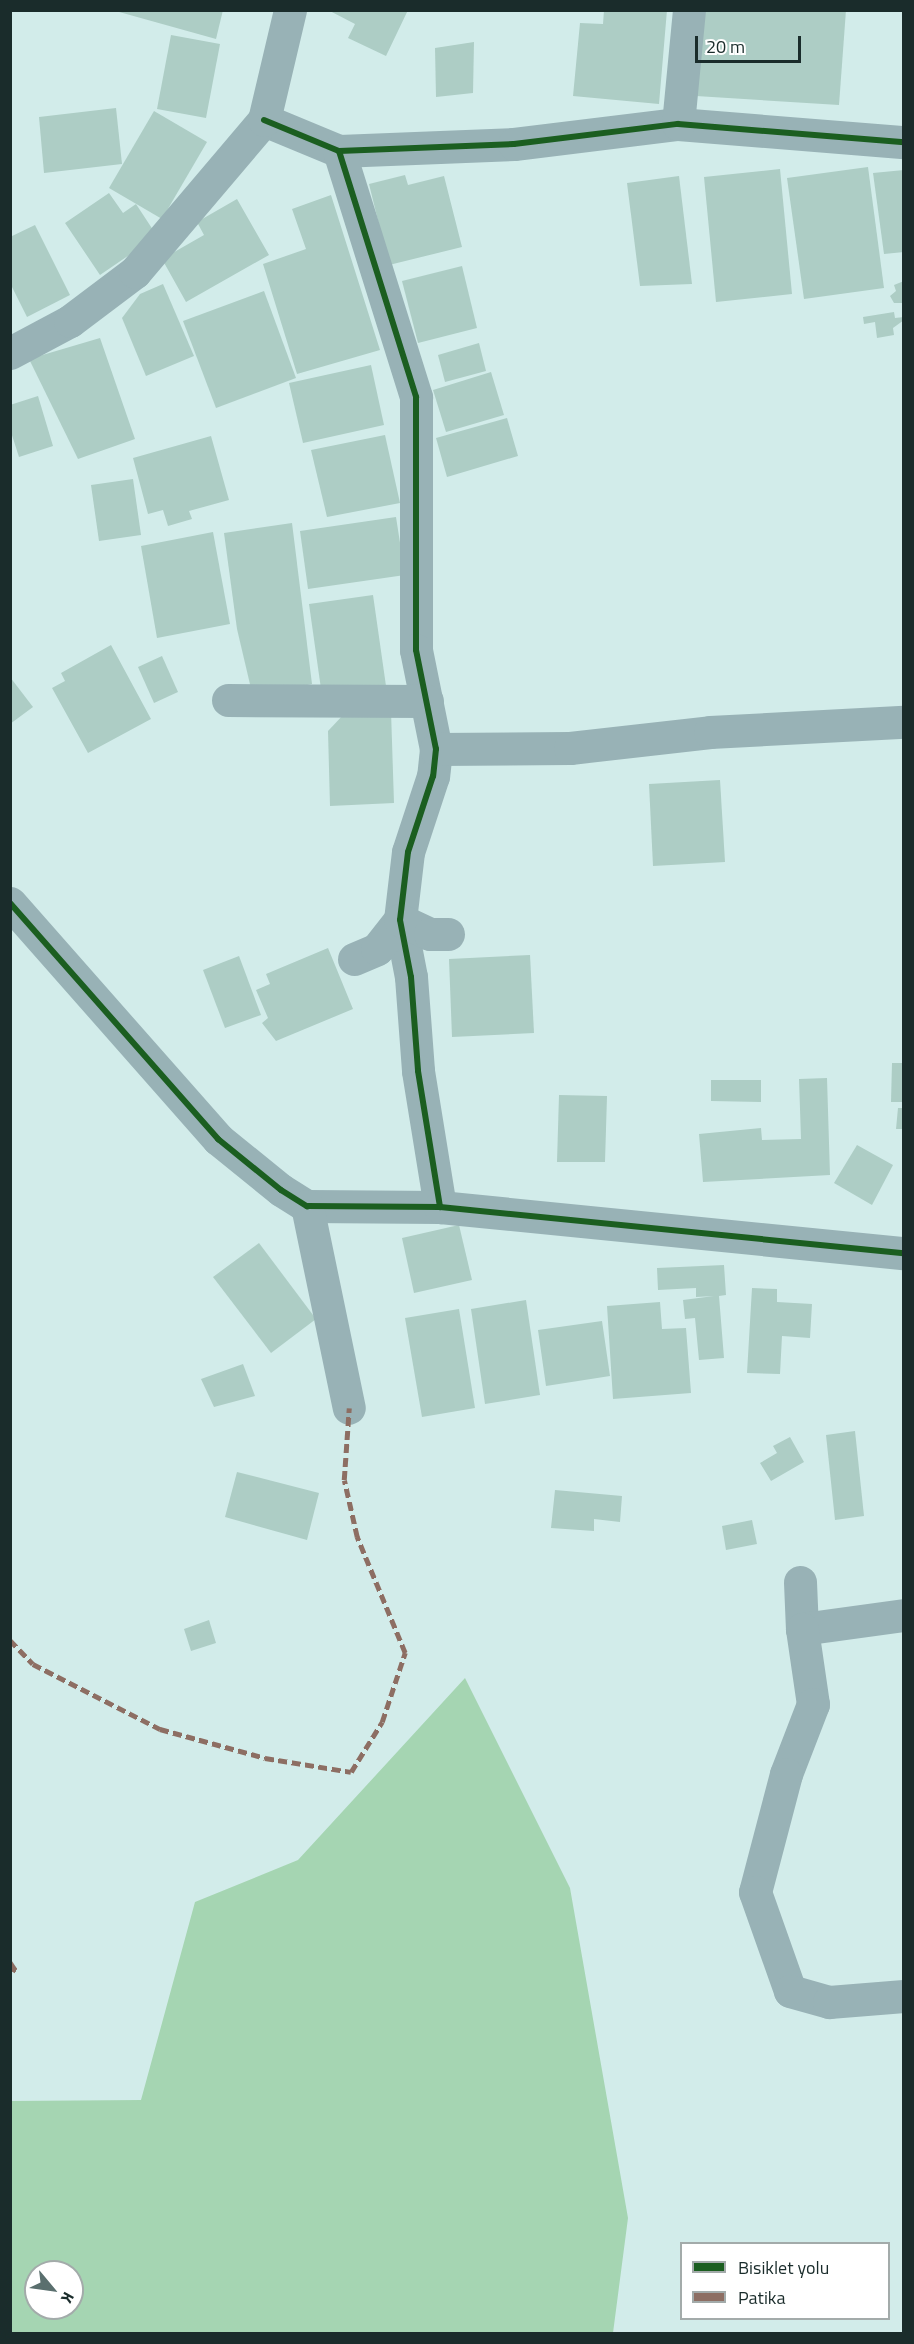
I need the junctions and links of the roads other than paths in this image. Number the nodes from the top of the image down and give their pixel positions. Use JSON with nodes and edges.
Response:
{"nodes":[{"id":1,"x":290,"y":10,"type":"edge"},
{"id":2,"x":688,"y":10,"type":"edge"},
{"id":3,"x":264,"y":120,"type":"junction"},
{"id":4,"x":678,"y":124,"type":"junction"},
{"id":5,"x":903,"y":142,"type":"edge"},
{"id":6,"x":339,"y":151,"type":"junction"},
{"id":7,"x":10,"y":353,"type":"edge"},
{"id":8,"x":228,"y":700,"type":"dead end"},
{"id":9,"x":427,"y":701,"type":"junction"},
{"id":10,"x":903,"y":722,"type":"edge"},
{"id":11,"x":436,"y":749,"type":"junction"},
{"id":12,"x":10,"y":903,"type":"edge"},
{"id":13,"x":400,"y":920,"type":"junction"},
{"id":14,"x":448,"y":934,"type":"dead end"},
{"id":15,"x":354,"y":959,"type":"dead end"},
{"id":16,"x":307,"y":1206,"type":"junction"},
{"id":17,"x":440,"y":1207,"type":"junction"},
{"id":18,"x":903,"y":1253,"type":"edge"},
{"id":19,"x":349,"y":1408,"type":"dead end"},
{"id":20,"x":800,"y":1582,"type":"dead end"},
{"id":21,"x":903,"y":1615,"type":"edge"},
{"id":22,"x":802,"y":1629,"type":"junction"},
{"id":23,"x":903,"y":1996,"type":"edge"}],
"edges":[{"from":1,"to":3,"type":"street"},
{"from":2,"to":4,"type":"street"},
{"from":3,"to":6,"type":"street"},
{"from":3,"to":7,"type":"street"},
{"from":4,"to":5,"type":"street"},
{"from":4,"to":6,"type":"street"},
{"from":6,"to":9,"type":"street"},
{"from":8,"to":9,"type":"street"},
{"from":9,"to":11,"type":"street"},
{"from":10,"to":11,"type":"street"},
{"from":11,"to":13,"type":"street"},
{"from":12,"to":16,"type":"street"},
{"from":13,"to":14,"type":"street"},
{"from":13,"to":15,"type":"street"},
{"from":13,"to":17,"type":"street"},
{"from":16,"to":17,"type":"street"},
{"from":16,"to":19,"type":"street"},
{"from":17,"to":18,"type":"street"},
{"from":20,"to":22,"type":"street"},
{"from":21,"to":22,"type":"street"},
{"from":22,"to":23,"type":"street"}]}
